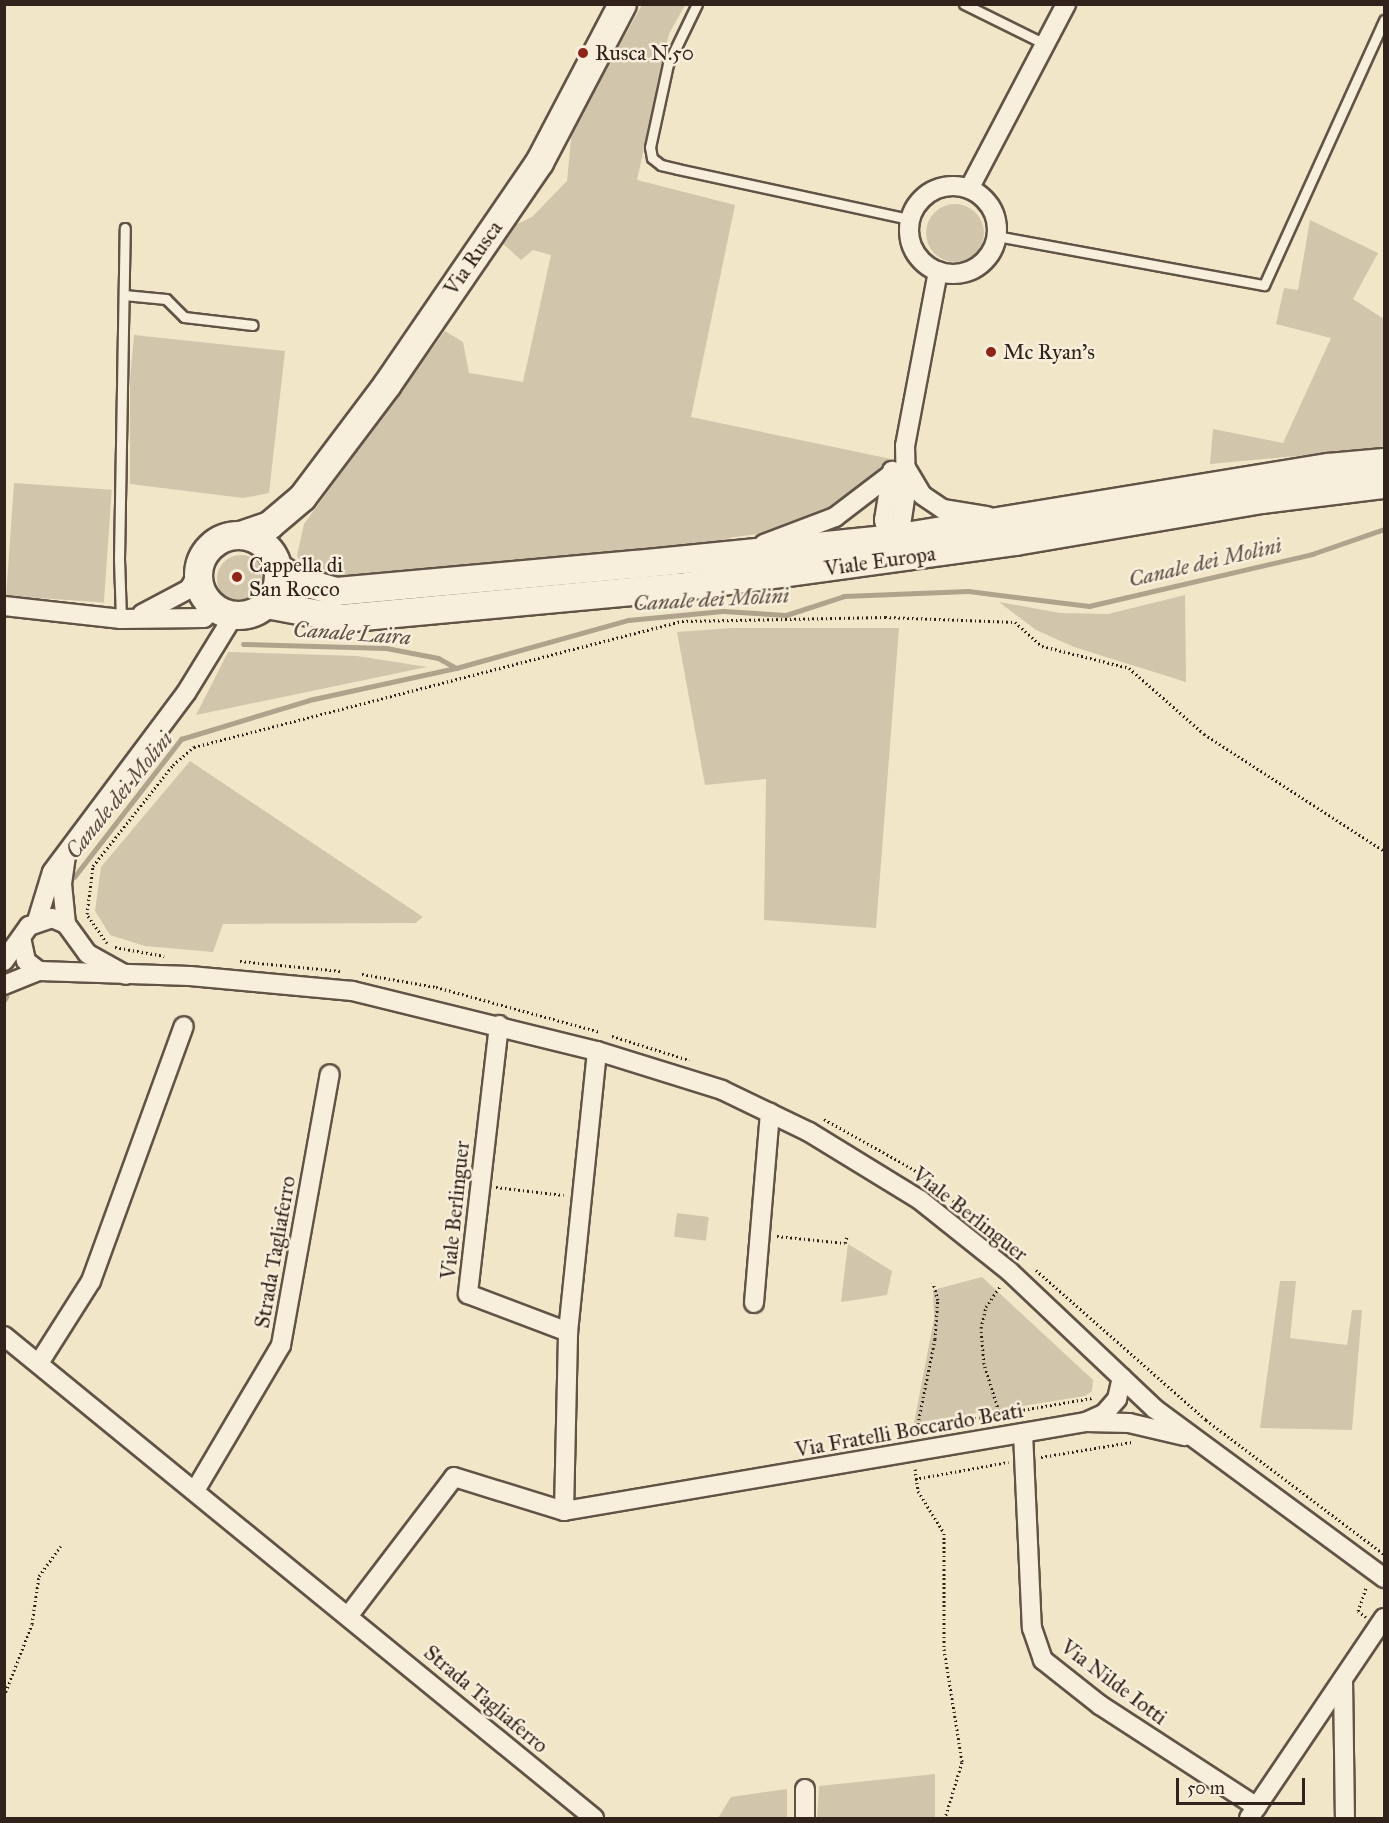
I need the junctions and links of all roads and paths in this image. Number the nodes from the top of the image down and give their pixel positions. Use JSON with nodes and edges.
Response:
{"nodes":[{"id":1,"x":622,"y":4,"type":"edge"},
{"id":2,"x":697,"y":4,"type":"edge"},
{"id":3,"x":964,"y":4,"type":"edge"},
{"id":4,"x":1066,"y":4,"type":"edge"},
{"id":5,"x":1384,"y":20,"type":"edge"},
{"id":6,"x":1047,"y":45,"type":"junction"},
{"id":7,"x":969,"y":189,"type":"junction"},
{"id":8,"x":910,"y":219,"type":"junction"},
{"id":9,"x":126,"y":228,"type":"dead end"},
{"id":10,"x":996,"y":236,"type":"junction"},
{"id":11,"x":938,"y":272,"type":"junction"},
{"id":12,"x":124,"y":295,"type":"junction"},
{"id":13,"x":253,"y":325,"type":"dead end"},
{"id":14,"x":1384,"y":462,"type":"edge"},
{"id":15,"x":898,"y":471,"type":"junction"},
{"id":16,"x":1384,"y":484,"type":"edge"},
{"id":17,"x":302,"y":497,"type":"junction"},
{"id":18,"x":1006,"y":519,"type":"junction"},
{"id":19,"x":240,"y":535,"type":"junction"},
{"id":20,"x":894,"y":545,"type":"junction"},
{"id":21,"x":747,"y":550,"type":"junction"},
{"id":22,"x":276,"y":563,"type":"junction"},
{"id":23,"x":197,"y":574,"type":"junction"},
{"id":24,"x":266,"y":604,"type":"junction"},
{"id":25,"x":4,"y":606,"type":"edge"},
{"id":26,"x":224,"y":612,"type":"junction"},
{"id":27,"x":127,"y":619,"type":"junction"},
{"id":28,"x":1384,"y":852,"type":"edge"},
{"id":29,"x":67,"y":856,"type":"junction"},
{"id":30,"x":37,"y":921,"type":"junction"},
{"id":31,"x":71,"y":931,"type":"junction"},
{"id":32,"x":22,"y":942,"type":"junction"},
{"id":33,"x":171,"y":957,"type":"dead end"},
{"id":34,"x":4,"y":961,"type":"edge"},
{"id":35,"x":44,"y":972,"type":"junction"},
{"id":36,"x":347,"y":972,"type":"dead end"},
{"id":37,"x":357,"y":973,"type":"dead end"},
{"id":38,"x":130,"y":977,"type":"junction"},
{"id":39,"x":219,"y":978,"type":"junction"},
{"id":40,"x":4,"y":985,"type":"edge"},
{"id":41,"x":499,"y":1025,"type":"junction"},
{"id":42,"x":184,"y":1026,"type":"dead end"},
{"id":43,"x":597,"y":1051,"type":"junction"},
{"id":44,"x":700,"y":1064,"type":"dead end"},
{"id":45,"x":330,"y":1074,"type":"dead end"},
{"id":46,"x":770,"y":1113,"type":"junction"},
{"id":47,"x":813,"y":1114,"type":"dead end"},
{"id":48,"x":480,"y":1185,"type":"junction"},
{"id":49,"x":582,"y":1197,"type":"junction"},
{"id":50,"x":760,"y":1234,"type":"junction"},
{"id":51,"x":847,"y":1237,"type":"dead end"},
{"id":52,"x":993,"y":1281,"type":"dead end"},
{"id":53,"x":933,"y":1283,"type":"dead end"},
{"id":54,"x":1000,"y":1286,"type":"junction"},
{"id":55,"x":1009,"y":1294,"type":"dead end"},
{"id":56,"x":754,"y":1303,"type":"dead end"},
{"id":57,"x":568,"y":1332,"type":"junction"},
{"id":58,"x":4,"y":1336,"type":"edge"},
{"id":59,"x":39,"y":1363,"type":"junction"},
{"id":60,"x":1122,"y":1378,"type":"junction"},
{"id":61,"x":1104,"y":1401,"type":"junction"},
{"id":62,"x":1147,"y":1402,"type":"junction"},
{"id":63,"x":999,"y":1414,"type":"junction"},
{"id":64,"x":1086,"y":1422,"type":"junction"},
{"id":65,"x":1130,"y":1423,"type":"junction"},
{"id":66,"x":917,"y":1428,"type":"junction"},
{"id":67,"x":1023,"y":1433,"type":"junction"},
{"id":68,"x":1002,"y":1436,"type":"junction"},
{"id":69,"x":1138,"y":1441,"type":"dead end"},
{"id":70,"x":1197,"y":1441,"type":"junction"},
{"id":71,"x":916,"y":1452,"type":"junction"},
{"id":72,"x":1024,"y":1459,"type":"junction"},
{"id":73,"x":1006,"y":1462,"type":"junction"},
{"id":74,"x":915,"y":1479,"type":"junction"},
{"id":75,"x":196,"y":1489,"type":"junction"},
{"id":76,"x":564,"y":1510,"type":"junction"},
{"id":77,"x":61,"y":1546,"type":"dead end"},
{"id":78,"x":1384,"y":1554,"type":"edge"},
{"id":79,"x":1384,"y":1578,"type":"edge"},
{"id":80,"x":1364,"y":1584,"type":"dead end"},
{"id":81,"x":349,"y":1615,"type":"junction"},
{"id":82,"x":1382,"y":1622,"type":"edge"},
{"id":83,"x":1343,"y":1679,"type":"junction"},
{"id":84,"x":4,"y":1696,"type":"edge"},
{"id":85,"x":805,"y":1789,"type":"dead end"},
{"id":86,"x":1253,"y":1813,"type":"edge"},
{"id":87,"x":594,"y":1818,"type":"edge"},
{"id":88,"x":805,"y":1818,"type":"edge"},
{"id":89,"x":945,"y":1818,"type":"edge"},
{"id":90,"x":1345,"y":1818,"type":"edge"}],
"edges":[{"from":1,"to":17,"type":"street","name":"Via Rusca"},
{"from":2,"to":8,"type":"lane"},
{"from":3,"to":6,"type":"lane"},
{"from":4,"to":6,"type":"street"},
{"from":5,"to":10,"type":"lane"},
{"from":6,"to":7,"type":"street"},
{"from":7,"to":8,"type":"street"},
{"from":7,"to":10,"type":"street"},
{"from":8,"to":11,"type":"street"},
{"from":9,"to":12,"type":"lane"},
{"from":10,"to":11,"type":"street"},
{"from":11,"to":15,"type":"street"},
{"from":12,"to":13,"type":"lane"},
{"from":12,"to":27,"type":"lane"},
{"from":14,"to":18,"type":"street","name":"Viale Europa"},
{"from":15,"to":18,"type":"street"},
{"from":15,"to":20,"type":"street"},
{"from":15,"to":21,"type":"street"},
{"from":16,"to":20,"type":"street","name":"Viale Europa"},
{"from":17,"to":19,"type":"street","name":"Via Rusca"},
{"from":17,"to":22,"type":"street","name":"Via Rusca"},
{"from":18,"to":20,"type":"street","name":"Viale Europa"},
{"from":19,"to":22,"type":"street"},
{"from":19,"to":23,"type":"street"},
{"from":20,"to":21,"type":"street","name":"Viale Europa"},
{"from":20,"to":24,"type":"street","name":"Viale Europa"},
{"from":21,"to":22,"type":"street","name":"Viale Europa"},
{"from":22,"to":24,"type":"street"},
{"from":23,"to":26,"type":"street"},
{"from":23,"to":27,"type":"street"},
{"from":24,"to":26,"type":"street"},
{"from":25,"to":27,"type":"street"},
{"from":26,"to":27,"type":"street"},
{"from":26,"to":29,"type":"street"},
{"from":28,"to":33,"type":"path"},
{"from":29,"to":30,"type":"street"},
{"from":29,"to":31,"type":"street"},
{"from":30,"to":31,"type":"street"},
{"from":30,"to":32,"type":"street"},
{"from":31,"to":35,"type":"street"},
{"from":31,"to":38,"type":"street"},
{"from":32,"to":34,"type":"street"},
{"from":32,"to":35,"type":"street"},
{"from":35,"to":38,"type":"street","name":"Viale Berlinguer"},
{"from":35,"to":40,"type":"street"},
{"from":36,"to":39,"type":"path"},
{"from":37,"to":44,"type":"path"},
{"from":38,"to":39,"type":"street","name":"Viale Berlinguer"},
{"from":39,"to":41,"type":"street","name":"Viale Berlinguer"},
{"from":41,"to":43,"type":"street","name":"Viale Berlinguer"},
{"from":41,"to":48,"type":"street","name":"Viale Berlinguer"},
{"from":42,"to":59,"type":"street"},
{"from":43,"to":46,"type":"street","name":"Viale Berlinguer"},
{"from":43,"to":49,"type":"street"},
{"from":45,"to":75,"type":"street","name":"Strada Tagliaferro"},
{"from":46,"to":50,"type":"street"},
{"from":46,"to":60,"type":"street","name":"Viale Berlinguer"},
{"from":47,"to":78,"type":"path"},
{"from":48,"to":49,"type":"path"},
{"from":48,"to":57,"type":"street","name":"Viale Berlinguer"},
{"from":49,"to":57,"type":"street"},
{"from":50,"to":51,"type":"path"},
{"from":50,"to":56,"type":"street"},
{"from":52,"to":54,"type":"path"},
{"from":53,"to":66,"type":"path"},
{"from":54,"to":55,"type":"path"},
{"from":54,"to":63,"type":"path"},
{"from":57,"to":76,"type":"street"},
{"from":58,"to":59,"type":"street","name":"Strada Tagliaferro"},
{"from":59,"to":75,"type":"street","name":"Strada Tagliaferro"},
{"from":60,"to":61,"type":"street"},
{"from":60,"to":62,"type":"street","name":"Viale Berlinguer"},
{"from":61,"to":62,"type":"street","name":"Via Fratelli Boccardo Beati"},
{"from":61,"to":63,"type":"path"},
{"from":61,"to":64,"type":"street","name":"Via Fratelli Boccardo Beati"},
{"from":62,"to":65,"type":"street"},
{"from":62,"to":70,"type":"street"},
{"from":63,"to":66,"type":"path"},
{"from":63,"to":68,"type":"path"},
{"from":64,"to":65,"type":"street","name":"Via Fratelli Boccardo Beati"},
{"from":64,"to":67,"type":"street","name":"Via Fratelli Boccardo Beati"},
{"from":65,"to":70,"type":"street","name":"Via Fratelli Boccardo Beati"},
{"from":66,"to":71,"type":"path"},
{"from":67,"to":68,"type":"street","name":"Via Fratelli Boccardo Beati"},
{"from":67,"to":72,"type":"street","name":"Via Nilde Iotti"},
{"from":68,"to":71,"type":"street","name":"Via Fratelli Boccardo Beati"},
{"from":68,"to":73,"type":"path"},
{"from":69,"to":72,"type":"path"},
{"from":70,"to":79,"type":"street"},
{"from":71,"to":74,"type":"path"},
{"from":71,"to":76,"type":"street","name":"Via Fratelli Boccardo Beati"},
{"from":72,"to":73,"type":"path"},
{"from":72,"to":86,"type":"street","name":"Via Nilde Iotti"},
{"from":73,"to":74,"type":"path"},
{"from":74,"to":89,"type":"path"},
{"from":75,"to":81,"type":"street","name":"Strada Tagliaferro"},
{"from":76,"to":81,"type":"street"},
{"from":77,"to":84,"type":"path"},
{"from":80,"to":82,"type":"path"},
{"from":81,"to":87,"type":"street","name":"Strada Tagliaferro"},
{"from":82,"to":83,"type":"street","name":"Via Nilde Iotti"},
{"from":83,"to":86,"type":"street","name":"Via Nilde Iotti"},
{"from":83,"to":90,"type":"street"},
{"from":85,"to":88,"type":"street"}]}
